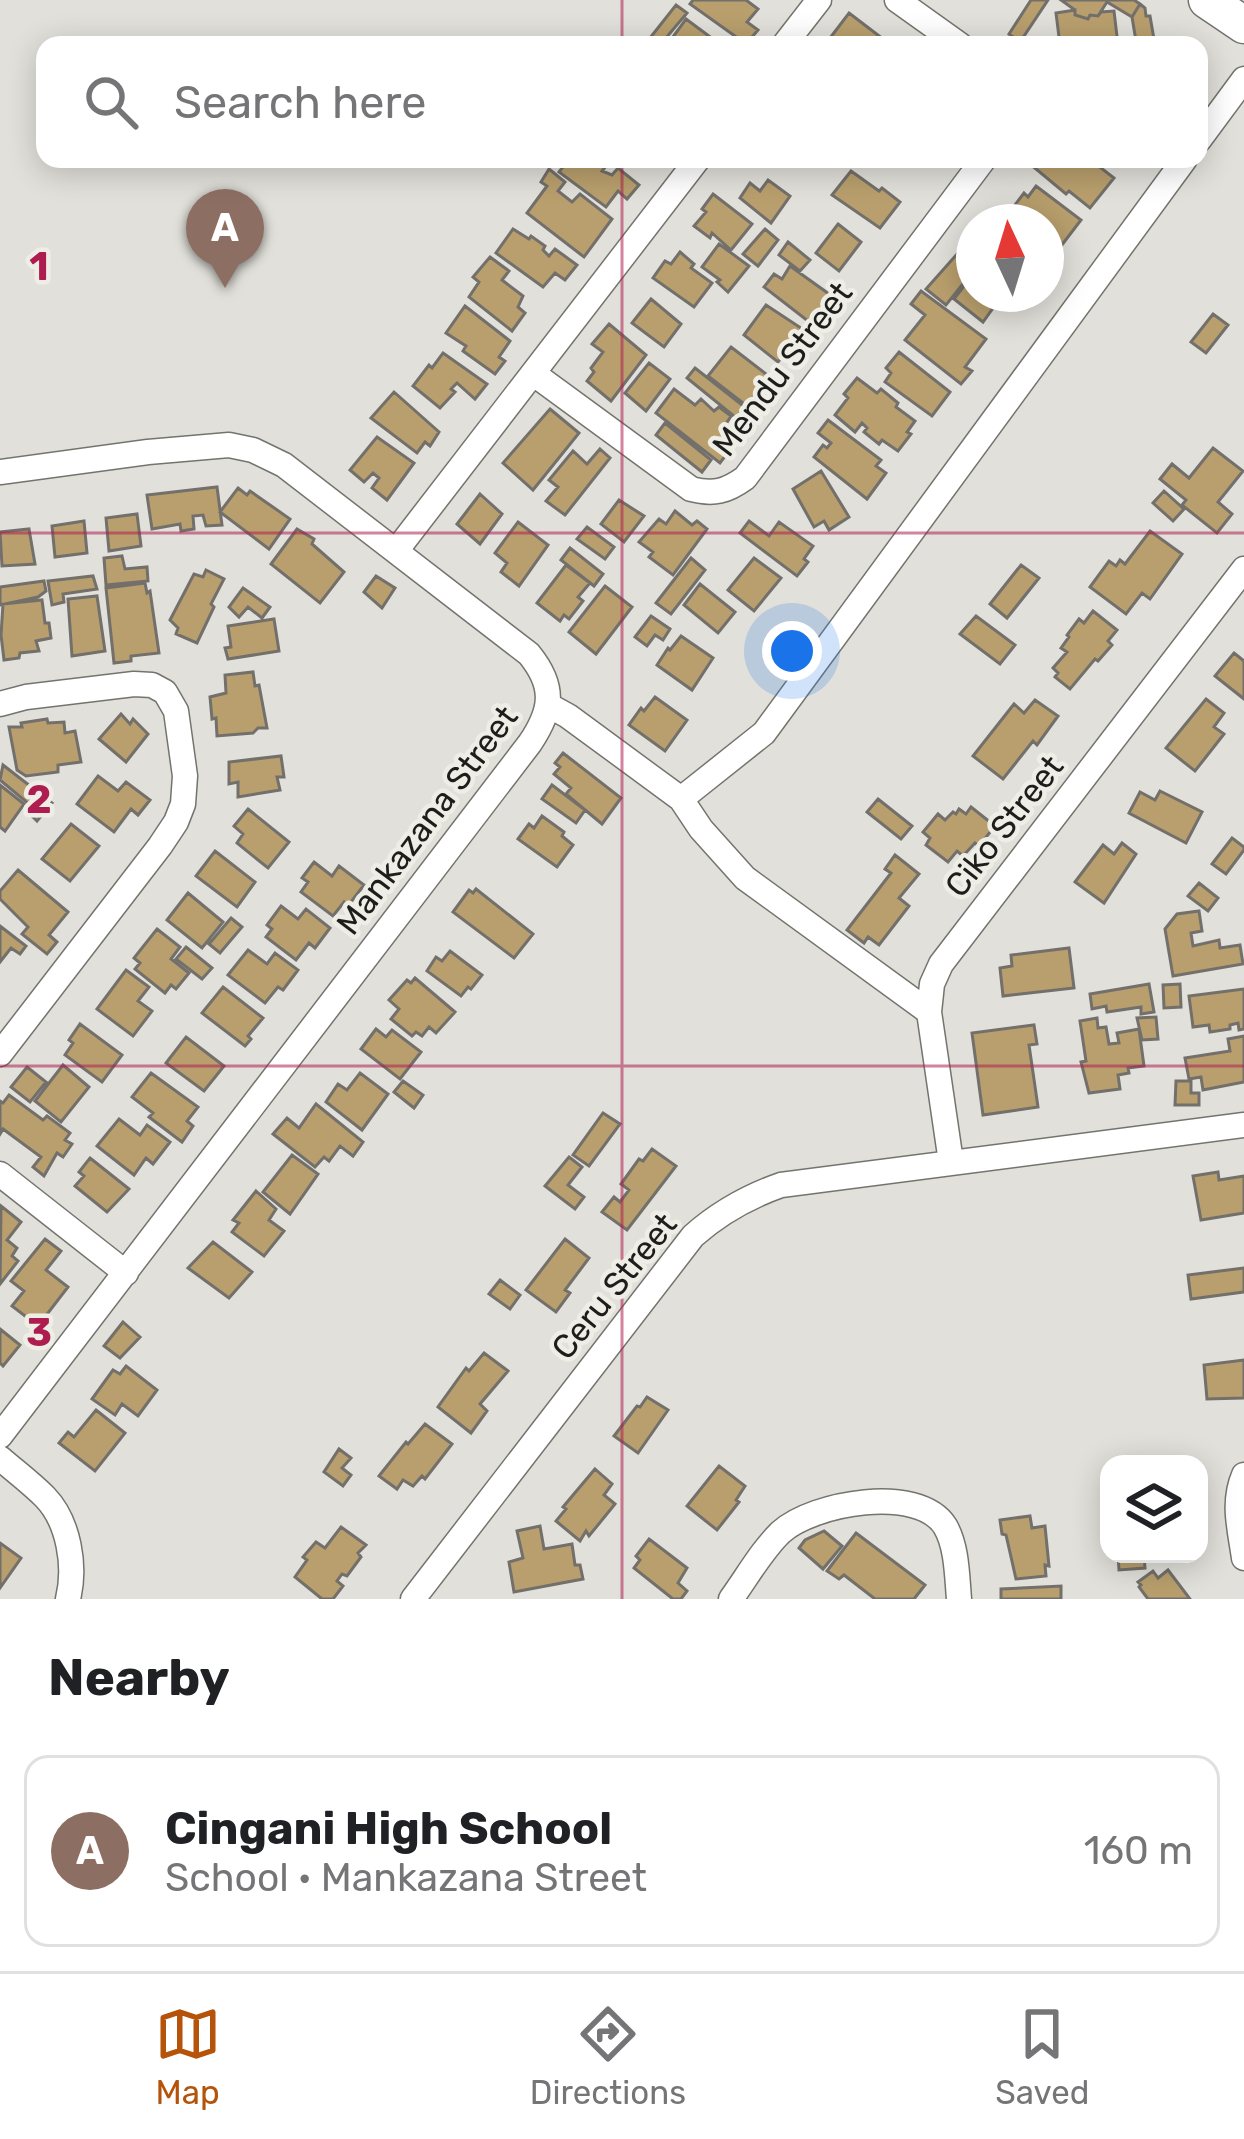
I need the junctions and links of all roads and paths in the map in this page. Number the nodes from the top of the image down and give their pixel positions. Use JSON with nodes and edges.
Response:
{"nodes":[{"id":1,"x":818,"y":0,"type":"edge"},
{"id":2,"x":897,"y":0,"type":"edge"},
{"id":3,"x":1207,"y":0,"type":"edge"},
{"id":4,"x":1244,"y":25,"type":"edge"},
{"id":5,"x":791,"y":36,"type":"edge"},
{"id":6,"x":947,"y":36,"type":"edge"},
{"id":7,"x":1244,"y":79,"type":"edge"},
{"id":8,"x":1208,"y":128,"type":"edge"},
{"id":9,"x":691,"y":168,"type":"edge"},
{"id":10,"x":976,"y":168,"type":"edge"},
{"id":11,"x":1178,"y":168,"type":"edge"},
{"id":12,"x":534,"y":374,"type":"junction"},
{"id":13,"x":0,"y":472,"type":"edge"},
{"id":14,"x":396,"y":551,"type":"junction"},
{"id":15,"x":1244,"y":569,"type":"edge"},
{"id":16,"x":0,"y":704,"type":"edge"},
{"id":17,"x":548,"y":705,"type":"junction"},
{"id":18,"x":681,"y":799,"type":"junction"},
{"id":19,"x":929,"y":1012,"type":"junction"},
{"id":20,"x":0,"y":1054,"type":"edge"},
{"id":21,"x":1244,"y":1125,"type":"edge"},
{"id":22,"x":951,"y":1162,"type":"junction"},
{"id":23,"x":0,"y":1174,"type":"edge"},
{"id":24,"x":126,"y":1273,"type":"junction"},
{"id":25,"x":0,"y":1436,"type":"edge"},
{"id":26,"x":0,"y":1458,"type":"edge"},
{"id":27,"x":1244,"y":1474,"type":"edge"},
{"id":28,"x":1244,"y":1558,"type":"edge"},
{"id":29,"x":68,"y":1599,"type":"edge"},
{"id":30,"x":413,"y":1599,"type":"edge"},
{"id":31,"x":730,"y":1599,"type":"edge"},
{"id":32,"x":959,"y":1599,"type":"edge"}],
"edges":[{"from":1,"to":5,"type":"street"},
{"from":2,"to":6,"type":"street"},
{"from":3,"to":4,"type":"street"},
{"from":7,"to":8,"type":"street"},
{"from":9,"to":12,"type":"street"},
{"from":10,"to":12,"type":"street","name":"Mendu Street"},
{"from":11,"to":18,"type":"street"},
{"from":12,"to":14,"type":"street"},
{"from":13,"to":14,"type":"street","name":"Mankazana Street"},
{"from":14,"to":17,"type":"street","name":"Mankazana Street"},
{"from":15,"to":19,"type":"street","name":"Ciko Street"},
{"from":16,"to":20,"type":"street"},
{"from":17,"to":18,"type":"street"},
{"from":17,"to":24,"type":"street","name":"Mankazana Street"},
{"from":18,"to":19,"type":"street"},
{"from":19,"to":22,"type":"street","name":"Ciko Street"},
{"from":21,"to":22,"type":"street","name":"Ceru Street"},
{"from":22,"to":30,"type":"street","name":"Ceru Street"},
{"from":23,"to":24,"type":"street"},
{"from":24,"to":25,"type":"street","name":"Mankazana Street"},
{"from":26,"to":29,"type":"street"},
{"from":27,"to":28,"type":"street"},
{"from":31,"to":32,"type":"street"}]}
